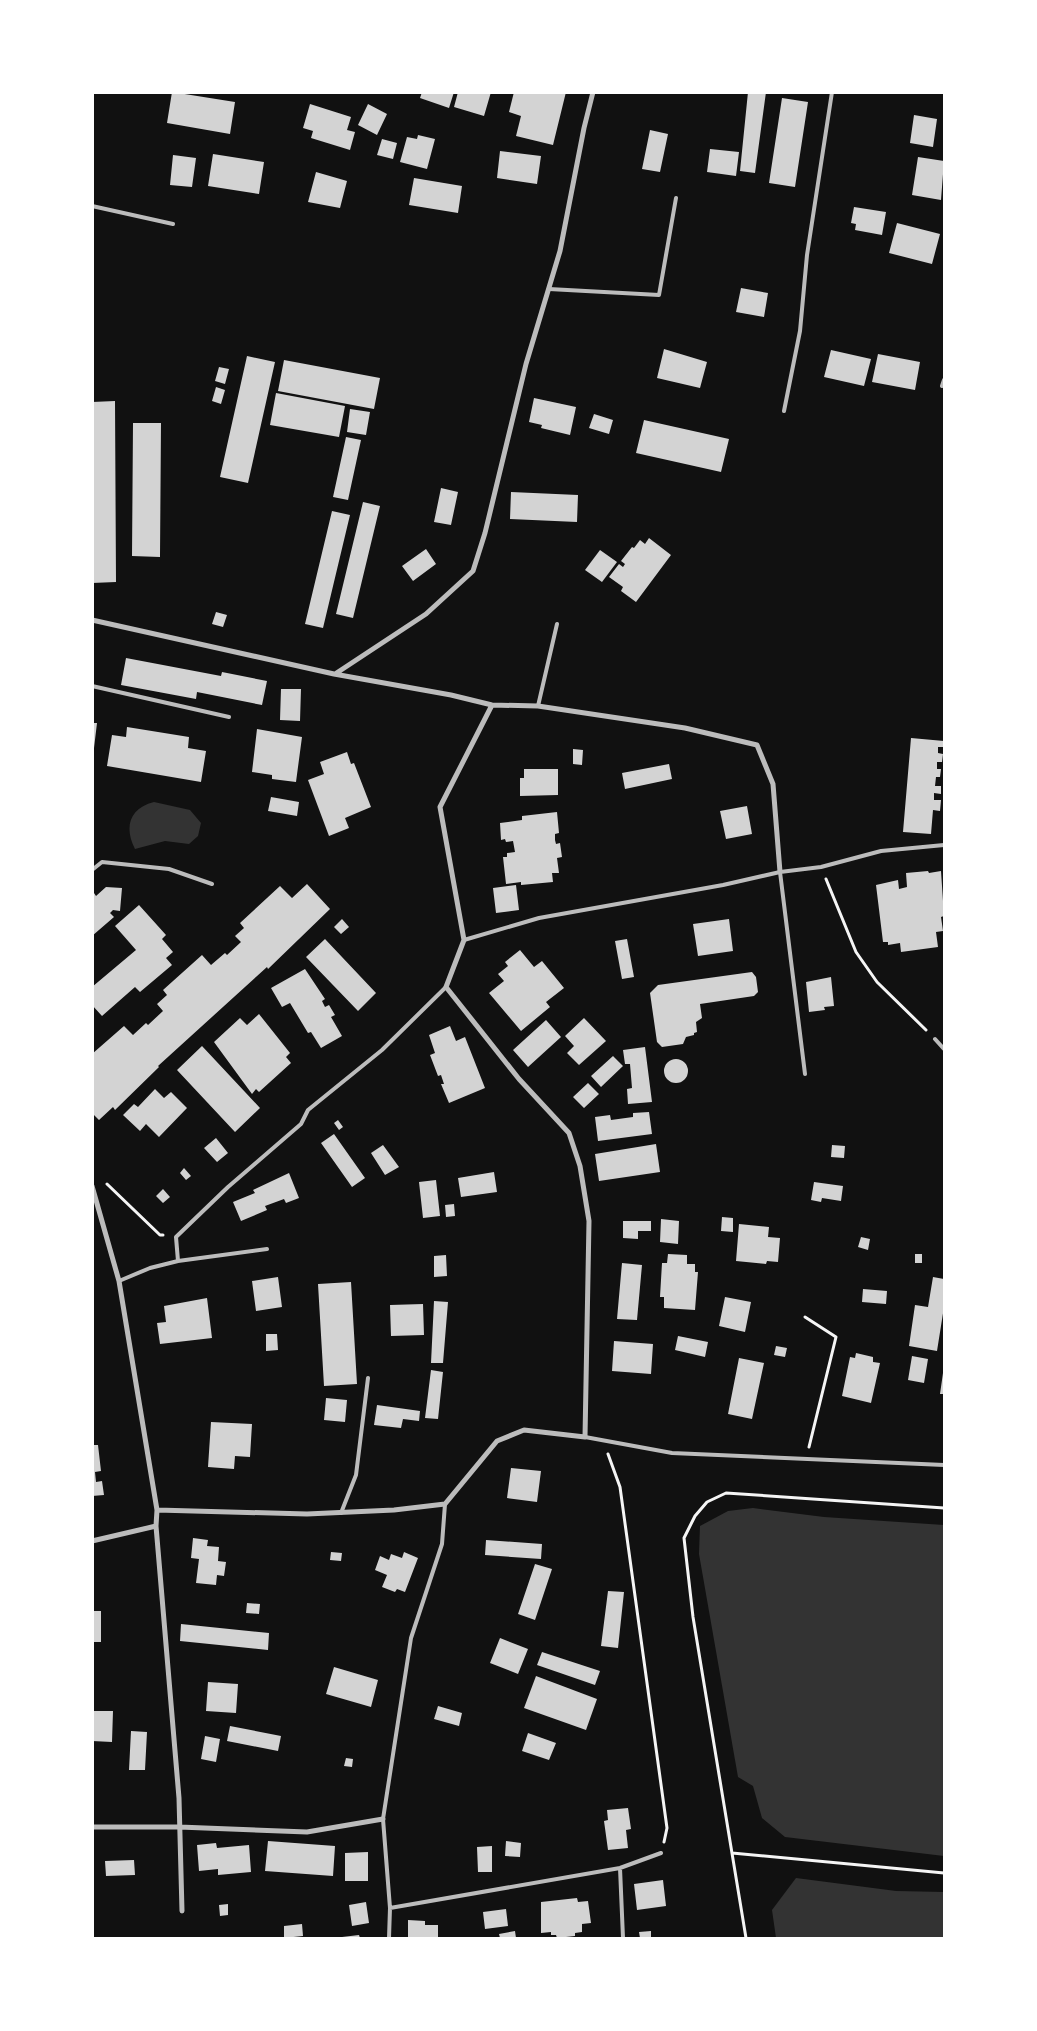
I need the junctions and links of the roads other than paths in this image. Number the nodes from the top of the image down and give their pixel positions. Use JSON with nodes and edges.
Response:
{"nodes":[{"id":1,"x":593,"y":92,"type":"edge"},
{"id":2,"x":832,"y":92,"type":"edge"},
{"id":3,"x":676,"y":198,"type":"dead end"},
{"id":4,"x":92,"y":206,"type":"edge"},
{"id":5,"x":173,"y":224,"type":"dead end"},
{"id":6,"x":549,"y":289,"type":"junction"},
{"id":7,"x":944,"y":380,"type":"edge"},
{"id":8,"x":942,"y":386,"type":"dead end"},
{"id":9,"x":784,"y":412,"type":"dead end"},
{"id":10,"x":92,"y":620,"type":"edge"},
{"id":11,"x":557,"y":624,"type":"dead end"},
{"id":12,"x":334,"y":674,"type":"junction"},
{"id":13,"x":92,"y":686,"type":"edge"},
{"id":14,"x":492,"y":705,"type":"junction"},
{"id":15,"x":538,"y":706,"type":"junction"},
{"id":16,"x":230,"y":717,"type":"dead end"},
{"id":17,"x":944,"y":845,"type":"edge"},
{"id":18,"x":92,"y":870,"type":"edge"},
{"id":19,"x":780,"y":872,"type":"junction"},
{"id":20,"x":212,"y":884,"type":"dead end"},
{"id":21,"x":464,"y":940,"type":"junction"},
{"id":22,"x":446,"y":988,"type":"junction"},
{"id":23,"x":935,"y":1039,"type":"road end"},
{"id":24,"x":944,"y":1049,"type":"edge"},
{"id":25,"x":805,"y":1074,"type":"dead end"},
{"id":26,"x":92,"y":1186,"type":"edge"},
{"id":27,"x":267,"y":1249,"type":"dead end"},
{"id":28,"x":178,"y":1261,"type":"junction"},
{"id":29,"x":119,"y":1281,"type":"junction"},
{"id":30,"x":368,"y":1378,"type":"dead end"},
{"id":31,"x":585,"y":1437,"type":"junction"},
{"id":32,"x":944,"y":1465,"type":"edge"},
{"id":33,"x":445,"y":1504,"type":"junction"},
{"id":34,"x":157,"y":1510,"type":"junction"},
{"id":35,"x":341,"y":1513,"type":"junction"},
{"id":36,"x":156,"y":1526,"type":"junction"},
{"id":37,"x":92,"y":1541,"type":"edge"},
{"id":38,"x":382,"y":1819,"type":"junction"},
{"id":39,"x":92,"y":1827,"type":"edge"},
{"id":40,"x":179,"y":1827,"type":"junction"},
{"id":41,"x":661,"y":1853,"type":"road end"},
{"id":42,"x":620,"y":1868,"type":"junction"},
{"id":43,"x":390,"y":1908,"type":"junction"},
{"id":44,"x":182,"y":1911,"type":"dead end"},
{"id":45,"x":389,"y":1938,"type":"edge"},
{"id":46,"x":623,"y":1938,"type":"edge"}],
"edges":[{"from":1,"to":6,"type":"street"},
{"from":2,"to":9,"type":"lane"},
{"from":3,"to":6,"type":"lane"},
{"from":4,"to":5,"type":"lane"},
{"from":6,"to":12,"type":"street"},
{"from":7,"to":8,"type":"lane"},
{"from":10,"to":12,"type":"street"},
{"from":11,"to":15,"type":"lane"},
{"from":12,"to":14,"type":"street"},
{"from":13,"to":16,"type":"lane"},
{"from":14,"to":15,"type":"street"},
{"from":14,"to":21,"type":"street"},
{"from":15,"to":19,"type":"street"},
{"from":17,"to":19,"type":"lane"},
{"from":18,"to":20,"type":"lane"},
{"from":19,"to":21,"type":"lane"},
{"from":19,"to":25,"type":"lane"},
{"from":21,"to":22,"type":"street"},
{"from":22,"to":28,"type":"lane"},
{"from":22,"to":31,"type":"street"},
{"from":23,"to":24,"type":"lane"},
{"from":26,"to":29,"type":"street"},
{"from":27,"to":28,"type":"lane"},
{"from":28,"to":29,"type":"lane"},
{"from":29,"to":34,"type":"street"},
{"from":30,"to":35,"type":"lane"},
{"from":31,"to":32,"type":"lane"},
{"from":31,"to":33,"type":"street"},
{"from":33,"to":35,"type":"street"},
{"from":33,"to":38,"type":"lane"},
{"from":34,"to":35,"type":"street"},
{"from":34,"to":36,"type":"street"},
{"from":36,"to":37,"type":"street"},
{"from":36,"to":40,"type":"street"},
{"from":38,"to":40,"type":"street"},
{"from":38,"to":43,"type":"lane"},
{"from":39,"to":40,"type":"street"},
{"from":40,"to":44,"type":"street"},
{"from":41,"to":42,"type":"lane"},
{"from":42,"to":43,"type":"lane"},
{"from":42,"to":46,"type":"lane"},
{"from":43,"to":45,"type":"lane"}]}
